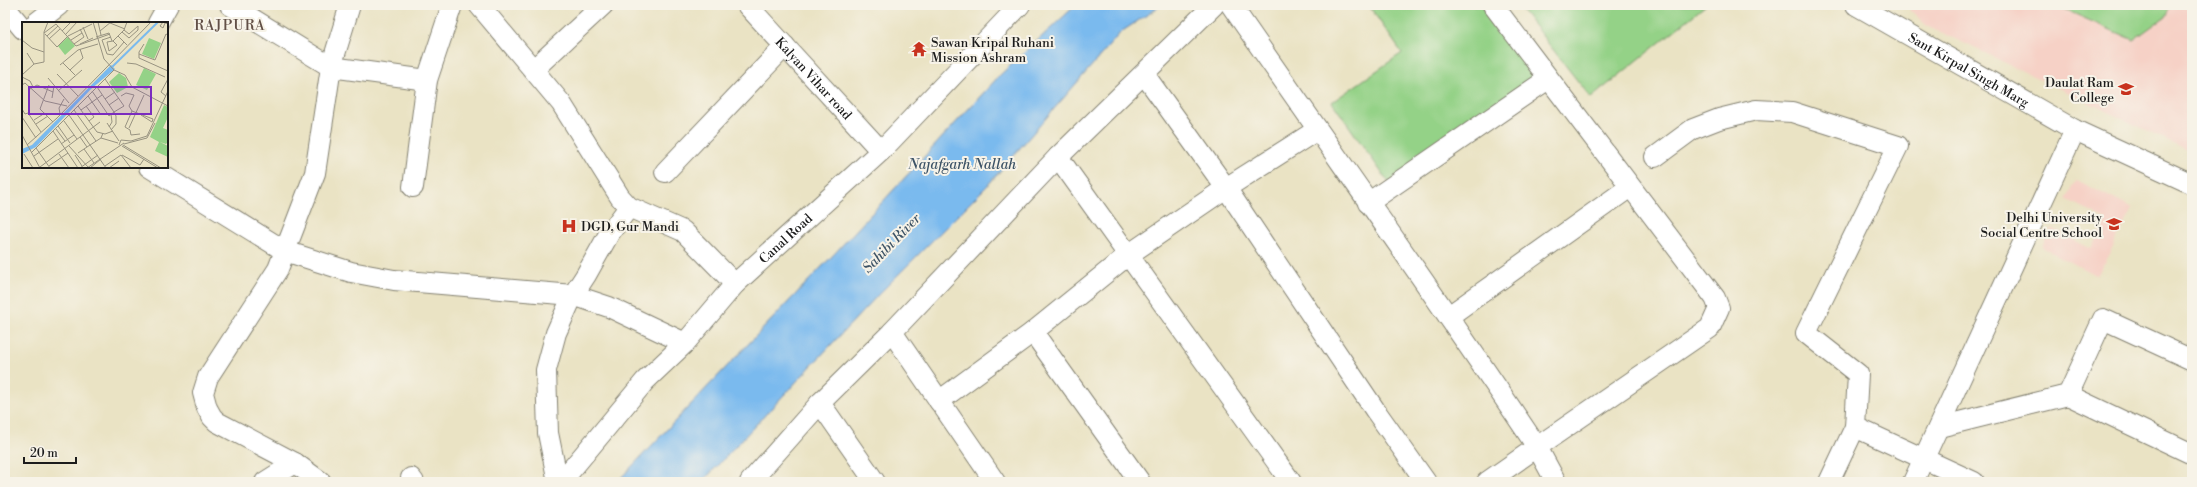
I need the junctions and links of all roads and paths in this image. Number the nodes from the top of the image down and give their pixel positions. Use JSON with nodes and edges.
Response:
{"nodes":[{"id":1,"x":59,"y":5,"type":"edge"},
{"id":2,"x":168,"y":5,"type":"edge"},
{"id":3,"x":230,"y":5,"type":"edge"},
{"id":4,"x":350,"y":5,"type":"edge"},
{"id":5,"x":452,"y":5,"type":"edge"},
{"id":6,"x":479,"y":5,"type":"edge"},
{"id":7,"x":603,"y":5,"type":"edge"},
{"id":8,"x":747,"y":5,"type":"edge"},
{"id":9,"x":1020,"y":5,"type":"edge"},
{"id":10,"x":1214,"y":5,"type":"edge"},
{"id":11,"x":1231,"y":5,"type":"edge"},
{"id":12,"x":1493,"y":5,"type":"edge"},
{"id":13,"x":1856,"y":5,"type":"edge"},
{"id":14,"x":5,"y":8,"type":"edge"},
{"id":15,"x":37,"y":22,"type":"edge"},
{"id":16,"x":159,"y":22,"type":"edge"},
{"id":17,"x":22,"y":28,"type":"edge"},
{"id":18,"x":785,"y":46,"type":"junction"},
{"id":19,"x":331,"y":67,"type":"junction"},
{"id":20,"x":534,"y":69,"type":"junction"},
{"id":21,"x":1144,"y":74,"type":"junction"},
{"id":22,"x":1548,"y":79,"type":"junction"},
{"id":23,"x":428,"y":80,"type":"junction"},
{"id":24,"x":1317,"y":130,"type":"junction"},
{"id":25,"x":2075,"y":130,"type":"junction"},
{"id":26,"x":881,"y":151,"type":"junction"},
{"id":27,"x":1058,"y":157,"type":"junction"},
{"id":28,"x":1655,"y":157,"type":"dead end"},
{"id":29,"x":151,"y":168,"type":"edge"},
{"id":30,"x":666,"y":172,"type":"dead end"},
{"id":31,"x":2192,"y":184,"type":"edge"},
{"id":32,"x":413,"y":187,"type":"dead end"},
{"id":33,"x":1630,"y":187,"type":"junction"},
{"id":34,"x":1226,"y":188,"type":"junction"},
{"id":35,"x":1368,"y":203,"type":"junction"},
{"id":36,"x":629,"y":207,"type":"junction"},
{"id":37,"x":285,"y":251,"type":"junction"},
{"id":38,"x":1128,"y":255,"type":"junction"},
{"id":39,"x":735,"y":284,"type":"junction"},
{"id":40,"x":573,"y":295,"type":"junction"},
{"id":41,"x":1449,"y":316,"type":"junction"},
{"id":42,"x":892,"y":332,"type":"junction"},
{"id":43,"x":1033,"y":332,"type":"junction"},
{"id":44,"x":685,"y":343,"type":"junction"},
{"id":45,"x":2192,"y":360,"type":"edge"},
{"id":46,"x":2068,"y":395,"type":"junction"},
{"id":47,"x":939,"y":401,"type":"junction"},
{"id":48,"x":820,"y":403,"type":"junction"},
{"id":49,"x":1855,"y":427,"type":"junction"},
{"id":50,"x":1939,"y":427,"type":"junction"},
{"id":51,"x":1537,"y":448,"type":"junction"},
{"id":52,"x":2192,"y":454,"type":"edge"},
{"id":53,"x":295,"y":463,"type":"junction"},
{"id":54,"x":1920,"y":473,"type":"edge"},
{"id":55,"x":265,"y":482,"type":"edge"},
{"id":56,"x":321,"y":482,"type":"edge"},
{"id":57,"x":560,"y":482,"type":"edge"},
{"id":58,"x":750,"y":482,"type":"edge"},
{"id":59,"x":875,"y":482,"type":"edge"},
{"id":60,"x":995,"y":482,"type":"edge"},
{"id":61,"x":1140,"y":482,"type":"edge"},
{"id":62,"x":1291,"y":482,"type":"edge"},
{"id":63,"x":1426,"y":482,"type":"edge"},
{"id":64,"x":1487,"y":482,"type":"edge"},
{"id":65,"x":1556,"y":482,"type":"edge"},
{"id":66,"x":1829,"y":482,"type":"edge"},
{"id":67,"x":1974,"y":482,"type":"edge"}],
"edges":[{"from":1,"to":15,"type":"street"},
{"from":2,"to":16,"type":"street"},
{"from":3,"to":19,"type":"street"},
{"from":4,"to":19,"type":"street"},
{"from":5,"to":23,"type":"street"},
{"from":6,"to":20,"type":"street"},
{"from":7,"to":20,"type":"street"},
{"from":8,"to":18,"type":"street","name":"Kalyan Vihar road"},
{"from":9,"to":26,"type":"street","name":"Canal Road"},
{"from":10,"to":21,"type":"street"},
{"from":11,"to":24,"type":"street"},
{"from":12,"to":22,"type":"street"},
{"from":13,"to":25,"type":"street","name":"Sant Kirpal Singh Marg"},
{"from":14,"to":17,"type":"street"},
{"from":18,"to":26,"type":"street","name":"Kalyan Vihar road"},
{"from":18,"to":30,"type":"street"},
{"from":19,"to":23,"type":"street"},
{"from":19,"to":37,"type":"street"},
{"from":20,"to":36,"type":"street"},
{"from":21,"to":27,"type":"street"},
{"from":21,"to":34,"type":"street"},
{"from":22,"to":33,"type":"street"},
{"from":22,"to":35,"type":"street"},
{"from":23,"to":32,"type":"street"},
{"from":24,"to":34,"type":"street"},
{"from":24,"to":35,"type":"street"},
{"from":25,"to":31,"type":"street","name":"Sant Kirpal Singh Marg"},
{"from":25,"to":50,"type":"street"},
{"from":26,"to":39,"type":"street","name":"Canal Road"},
{"from":27,"to":38,"type":"street"},
{"from":27,"to":42,"type":"street"},
{"from":28,"to":49,"type":"street"},
{"from":29,"to":37,"type":"street"},
{"from":33,"to":41,"type":"street"},
{"from":33,"to":51,"type":"street"},
{"from":34,"to":38,"type":"street"},
{"from":34,"to":63,"type":"street"},
{"from":35,"to":41,"type":"street"},
{"from":36,"to":39,"type":"street"},
{"from":36,"to":40,"type":"street"},
{"from":37,"to":40,"type":"street"},
{"from":37,"to":53,"type":"street"},
{"from":38,"to":43,"type":"street"},
{"from":38,"to":62,"type":"street"},
{"from":39,"to":44,"type":"street","name":"Canal Road"},
{"from":40,"to":44,"type":"street"},
{"from":40,"to":57,"type":"street"},
{"from":41,"to":51,"type":"street"},
{"from":42,"to":47,"type":"street"},
{"from":42,"to":48,"type":"street"},
{"from":43,"to":47,"type":"street"},
{"from":43,"to":61,"type":"street"},
{"from":44,"to":57,"type":"street","name":"Canal Road"},
{"from":45,"to":46,"type":"street"},
{"from":46,"to":50,"type":"street"},
{"from":46,"to":52,"type":"street"},
{"from":47,"to":60,"type":"street"},
{"from":48,"to":58,"type":"street"},
{"from":48,"to":59,"type":"street"},
{"from":49,"to":54,"type":"street"},
{"from":49,"to":66,"type":"street"},
{"from":50,"to":54,"type":"street"},
{"from":51,"to":64,"type":"street"},
{"from":51,"to":65,"type":"street"},
{"from":53,"to":55,"type":"street"},
{"from":53,"to":56,"type":"street"},
{"from":54,"to":67,"type":"street"}]}
